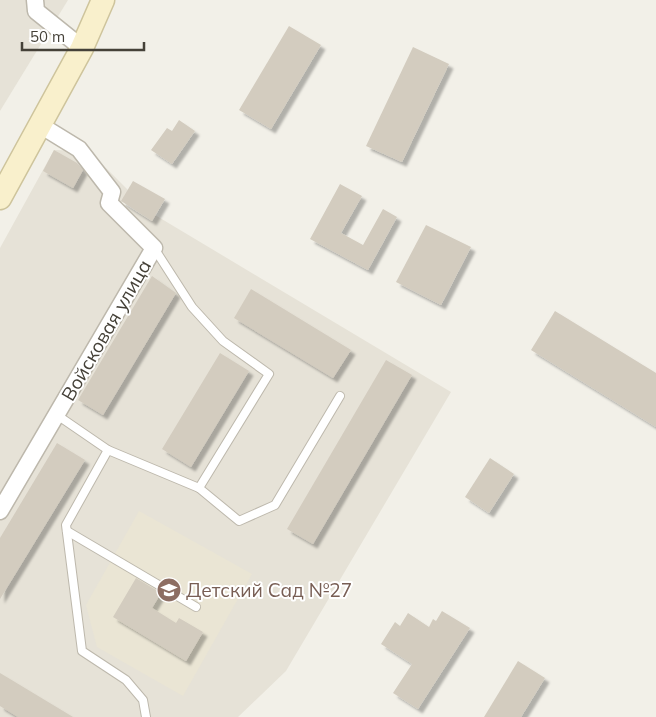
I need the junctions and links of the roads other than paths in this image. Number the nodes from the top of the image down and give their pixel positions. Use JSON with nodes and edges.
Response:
{"nodes":[{"id":1,"x":35,"y":0,"type":"edge"},
{"id":2,"x":103,"y":0,"type":"edge"},
{"id":3,"x":82,"y":48,"type":"junction"},
{"id":4,"x":40,"y":125,"type":"junction"},
{"id":5,"x":0,"y":198,"type":"edge"},
{"id":6,"x":154,"y":248,"type":"junction"},
{"id":7,"x":340,"y":396,"type":"dead end"},
{"id":8,"x":56,"y":415,"type":"junction"},
{"id":9,"x":108,"y":450,"type":"junction"},
{"id":10,"x":199,"y":488,"type":"junction"},
{"id":11,"x":0,"y":511,"type":"edge"},
{"id":12,"x":67,"y":532,"type":"junction"},
{"id":13,"x":196,"y":607,"type":"dead end"},
{"id":14,"x":146,"y":717,"type":"edge"}],
"edges":[{"from":1,"to":3,"type":"street"},
{"from":2,"to":3,"type":"main road"},
{"from":3,"to":4,"type":"main road"},
{"from":4,"to":5,"type":"main road"},
{"from":4,"to":6,"type":"street","name":"Войсковая улица"},
{"from":6,"to":8,"type":"street","name":"Войсковая улица"},
{"from":6,"to":10,"type":"lane"},
{"from":7,"to":10,"type":"lane"},
{"from":8,"to":9,"type":"lane"},
{"from":8,"to":11,"type":"street","name":"Войсковая улица"},
{"from":9,"to":10,"type":"lane"},
{"from":9,"to":12,"type":"lane"},
{"from":12,"to":13,"type":"lane"},
{"from":12,"to":14,"type":"lane"}]}
